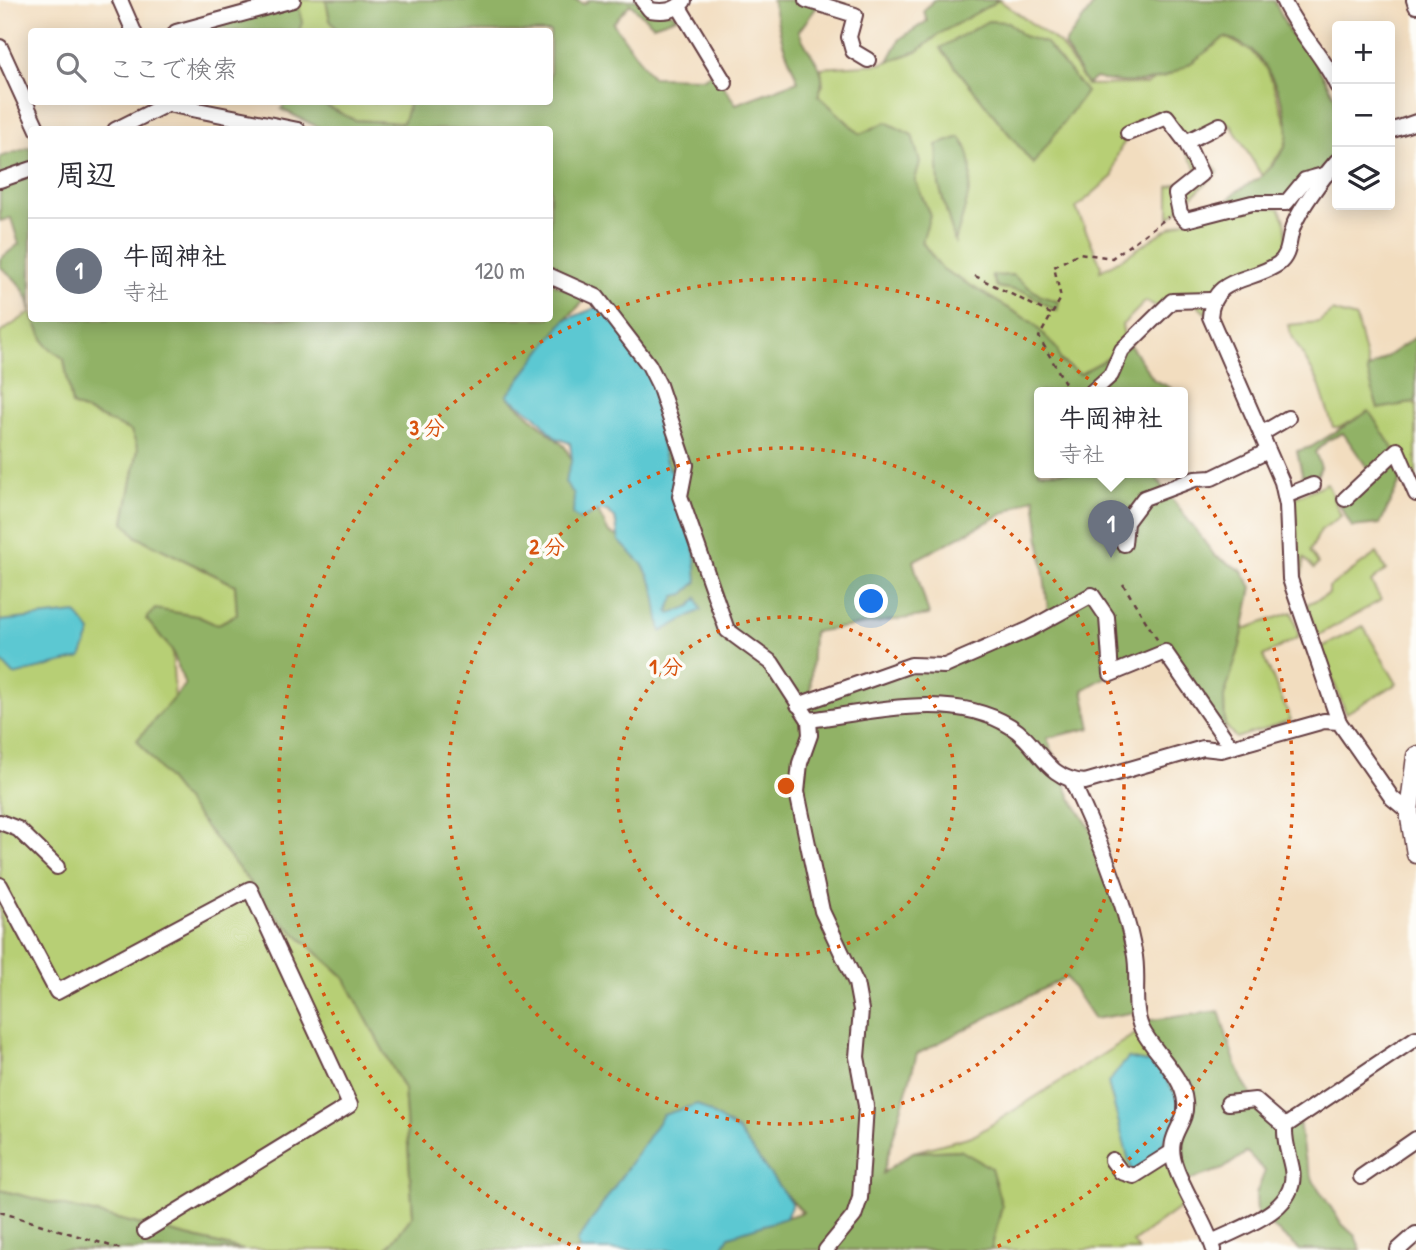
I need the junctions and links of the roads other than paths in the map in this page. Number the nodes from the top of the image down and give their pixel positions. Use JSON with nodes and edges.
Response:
{"nodes":[{"id":1,"x":120,"y":0,"type":"edge"},
{"id":2,"x":293,"y":0,"type":"edge"},
{"id":3,"x":642,"y":0,"type":"edge"},
{"id":4,"x":806,"y":0,"type":"edge"},
{"id":5,"x":1283,"y":0,"type":"edge"},
{"id":6,"x":1414,"y":0,"type":"edge"},
{"id":7,"x":682,"y":4,"type":"edge"},
{"id":8,"x":1416,"y":6,"type":"edge"},
{"id":9,"x":132,"y":28,"type":"edge"},
{"id":10,"x":191,"y":28,"type":"edge"},
{"id":11,"x":0,"y":47,"type":"edge"},
{"id":12,"x":868,"y":60,"type":"dead end"},
{"id":13,"x":725,"y":83,"type":"dead end"},
{"id":14,"x":1336,"y":84,"type":"edge"},
{"id":15,"x":163,"y":105,"type":"edge"},
{"id":16,"x":177,"y":105,"type":"edge"},
{"id":17,"x":1416,"y":122,"type":"edge"},
{"id":18,"x":1220,"y":125,"type":"dead end"},
{"id":19,"x":36,"y":126,"type":"edge"},
{"id":20,"x":123,"y":126,"type":"edge"},
{"id":21,"x":279,"y":126,"type":"edge"},
{"id":22,"x":1395,"y":129,"type":"edge"},
{"id":23,"x":1129,"y":132,"type":"dead end"},
{"id":24,"x":1186,"y":142,"type":"junction"},
{"id":25,"x":1332,"y":168,"type":"edge"},
{"id":26,"x":28,"y":170,"type":"edge"},
{"id":27,"x":1327,"y":174,"type":"junction"},
{"id":28,"x":0,"y":180,"type":"edge"},
{"id":29,"x":553,"y":277,"type":"edge"},
{"id":30,"x":1211,"y":300,"type":"junction"},
{"id":31,"x":1098,"y":387,"type":"edge"},
{"id":32,"x":1288,"y":418,"type":"dead end"},
{"id":33,"x":1261,"y":434,"type":"junction"},
{"id":34,"x":1268,"y":450,"type":"junction"},
{"id":35,"x":1313,"y":485,"type":"dead end"},
{"id":36,"x":1416,"y":494,"type":"edge"},
{"id":37,"x":1285,"y":496,"type":"junction"},
{"id":38,"x":1345,"y":499,"type":"dead end"},
{"id":39,"x":1124,"y":544,"type":"dead end"},
{"id":40,"x":798,"y":705,"type":"junction"},
{"id":41,"x":809,"y":720,"type":"junction"},
{"id":42,"x":1339,"y":722,"type":"junction"},
{"id":43,"x":1231,"y":747,"type":"junction"},
{"id":44,"x":1416,"y":756,"type":"edge"},
{"id":45,"x":1072,"y":781,"type":"junction"},
{"id":46,"x":1409,"y":812,"type":"junction"},
{"id":47,"x":0,"y":822,"type":"edge"},
{"id":48,"x":1416,"y":854,"type":"edge"},
{"id":49,"x":57,"y":867,"type":"dead end"},
{"id":50,"x":0,"y":885,"type":"edge"},
{"id":51,"x":1416,"y":1038,"type":"edge"},
{"id":52,"x":1228,"y":1103,"type":"dead end"},
{"id":53,"x":1285,"y":1126,"type":"junction"},
{"id":54,"x":1416,"y":1139,"type":"edge"},
{"id":55,"x":1172,"y":1152,"type":"junction"},
{"id":56,"x":1112,"y":1160,"type":"dead end"},
{"id":57,"x":1361,"y":1177,"type":"dead end"},
{"id":58,"x":145,"y":1231,"type":"dead end"},
{"id":59,"x":1416,"y":1234,"type":"edge"},
{"id":60,"x":1213,"y":1246,"type":"edge"},
{"id":61,"x":826,"y":1250,"type":"edge"},
{"id":62,"x":1398,"y":1250,"type":"edge"}],
"edges":[{"from":1,"to":9,"type":"street"},
{"from":2,"to":10,"type":"street"},
{"from":3,"to":7,"type":"street"},
{"from":4,"to":12,"type":"street"},
{"from":5,"to":14,"type":"street"},
{"from":6,"to":8,"type":"street"},
{"from":7,"to":13,"type":"street"},
{"from":11,"to":19,"type":"street"},
{"from":15,"to":20,"type":"street"},
{"from":16,"to":21,"type":"street"},
{"from":17,"to":22,"type":"street"},
{"from":18,"to":24,"type":"street"},
{"from":23,"to":24,"type":"street"},
{"from":24,"to":27,"type":"street"},
{"from":25,"to":27,"type":"street"},
{"from":26,"to":28,"type":"street"},
{"from":27,"to":30,"type":"street"},
{"from":29,"to":40,"type":"street"},
{"from":30,"to":31,"type":"street"},
{"from":30,"to":33,"type":"street"},
{"from":32,"to":33,"type":"street"},
{"from":33,"to":34,"type":"street"},
{"from":34,"to":37,"type":"street"},
{"from":34,"to":39,"type":"street"},
{"from":35,"to":37,"type":"street"},
{"from":36,"to":38,"type":"street"},
{"from":37,"to":42,"type":"street"},
{"from":40,"to":41,"type":"street"},
{"from":40,"to":43,"type":"street"},
{"from":41,"to":45,"type":"street"},
{"from":41,"to":61,"type":"street"},
{"from":42,"to":43,"type":"street"},
{"from":42,"to":46,"type":"street"},
{"from":43,"to":45,"type":"street"},
{"from":44,"to":46,"type":"main road"},
{"from":45,"to":55,"type":"street"},
{"from":46,"to":48,"type":"main road"},
{"from":47,"to":49,"type":"street"},
{"from":50,"to":58,"type":"street"},
{"from":51,"to":53,"type":"street"},
{"from":52,"to":53,"type":"street"},
{"from":53,"to":60,"type":"street"},
{"from":54,"to":57,"type":"street"},
{"from":55,"to":56,"type":"street"},
{"from":55,"to":60,"type":"street"},
{"from":59,"to":62,"type":"street"}]}
